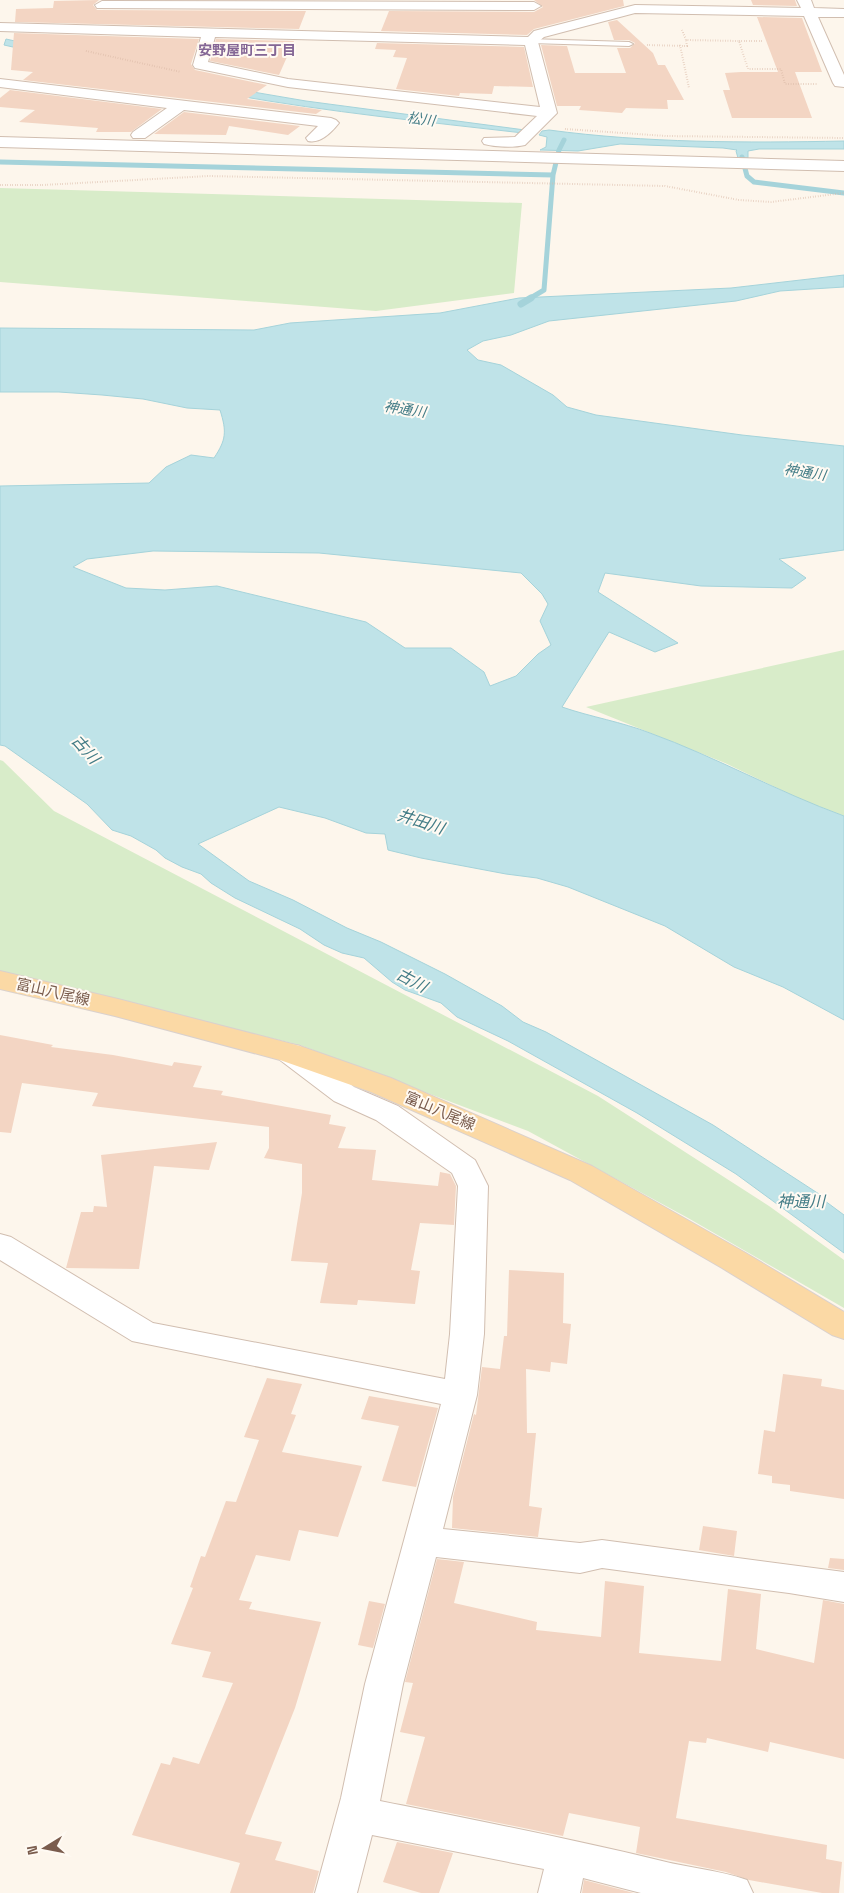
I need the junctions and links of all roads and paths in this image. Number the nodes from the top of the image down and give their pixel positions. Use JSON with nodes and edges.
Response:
{"nodes":[{"id":1,"x":291,"y":2,"type":"edge"},
{"id":2,"x":102,"y":3,"type":"edge"},
{"id":3,"x":534,"y":3,"type":"edge"},
{"id":4,"x":650,"y":5,"type":"edge"},
{"id":5,"x":674,"y":5,"type":"edge"},
{"id":6,"x":696,"y":5,"type":"edge"},
{"id":7,"x":806,"y":6,"type":"edge"},
{"id":8,"x":844,"y":13,"type":"edge"},
{"id":9,"x":0,"y":27,"type":"edge"},
{"id":10,"x":98,"y":29,"type":"junction"},
{"id":11,"x":209,"y":32,"type":"junction"},
{"id":12,"x":298,"y":35,"type":"junction"},
{"id":13,"x":535,"y":37,"type":"junction"},
{"id":14,"x":686,"y":40,"type":"junction"},
{"id":15,"x":738,"y":41,"type":"junction"},
{"id":16,"x":763,"y":41,"type":"dead end"},
{"id":17,"x":629,"y":44,"type":"joint"},
{"id":18,"x":680,"y":45,"type":"junction"},
{"id":19,"x":0,"y":83,"type":"edge"},
{"id":20,"x":843,"y":86,"type":"edge"},
{"id":21,"x":688,"y":88,"type":"dead end"},
{"id":22,"x":182,"y":104,"type":"junction"},
{"id":23,"x":549,"y":112,"type":"junction"},
{"id":24,"x":0,"y":132,"type":"edge"},
{"id":25,"x":139,"y":135,"type":"junction"},
{"id":26,"x":339,"y":136,"type":"dead end"},
{"id":27,"x":314,"y":138,"type":"junction"},
{"id":28,"x":379,"y":138,"type":"dead end"},
{"id":29,"x":0,"y":142,"type":"edge"},
{"id":30,"x":528,"y":156,"type":"junction"},
{"id":31,"x":844,"y":166,"type":"edge"},
{"id":32,"x":0,"y":185,"type":"edge"},
{"id":33,"x":844,"y":194,"type":"edge"},
{"id":34,"x":0,"y":980,"type":"edge"},
{"id":35,"x":290,"y":1053,"type":"junction"},
{"id":36,"x":3,"y":1254,"type":"edge"},
{"id":37,"x":844,"y":1327,"type":"edge"},
{"id":38,"x":460,"y":1395,"type":"junction"},
{"id":39,"x":422,"y":1541,"type":"junction"},
{"id":40,"x":844,"y":1587,"type":"edge"},
{"id":41,"x":358,"y":1814,"type":"junction"},
{"id":42,"x":563,"y":1875,"type":"edge"},
{"id":43,"x":336,"y":1893,"type":"edge"},
{"id":44,"x":732,"y":1893,"type":"edge"}],
"edges":[{"from":1,"to":2,"type":"street"},
{"from":1,"to":3,"type":"street"},
{"from":1,"to":12,"type":"street"},
{"from":2,"to":10,"type":"street"},
{"from":3,"to":13,"type":"street"},
{"from":4,"to":5,"type":"street"},
{"from":4,"to":13,"type":"street"},
{"from":5,"to":6,"type":"street"},
{"from":5,"to":14,"type":"path"},
{"from":6,"to":7,"type":"street"},
{"from":7,"to":8,"type":"street"},
{"from":7,"to":20,"type":"street"},
{"from":9,"to":10,"type":"street"},
{"from":10,"to":11,"type":"street"},
{"from":11,"to":12,"type":"street"},
{"from":11,"to":23,"type":"street"},
{"from":12,"to":13,"type":"street"},
{"from":13,"to":17,"type":"lane"},
{"from":13,"to":23,"type":"street"},
{"from":14,"to":15,"type":"path"},
{"from":14,"to":18,"type":"path"},
{"from":15,"to":16,"type":"path"},
{"from":15,"to":20,"type":"path"},
{"from":17,"to":18,"type":"path"},
{"from":18,"to":21,"type":"path"},
{"from":19,"to":22,"type":"street"},
{"from":22,"to":25,"type":"street"},
{"from":22,"to":27,"type":"street"},
{"from":23,"to":28,"type":"street"},
{"from":24,"to":25,"type":"street"},
{"from":25,"to":27,"type":"street"},
{"from":26,"to":27,"type":"street"},
{"from":27,"to":30,"type":"street"},
{"from":29,"to":30,"type":"street"},
{"from":30,"to":31,"type":"street"},
{"from":32,"to":33,"type":"path"},
{"from":34,"to":35,"type":"main road","name":"富山八尾線"},
{"from":35,"to":37,"type":"main road","name":"富山八尾線"},
{"from":35,"to":38,"type":"street"},
{"from":36,"to":38,"type":"street"},
{"from":38,"to":39,"type":"street"},
{"from":39,"to":40,"type":"street"},
{"from":39,"to":41,"type":"street"},
{"from":41,"to":42,"type":"street"},
{"from":41,"to":43,"type":"street"},
{"from":42,"to":44,"type":"street"}]}
